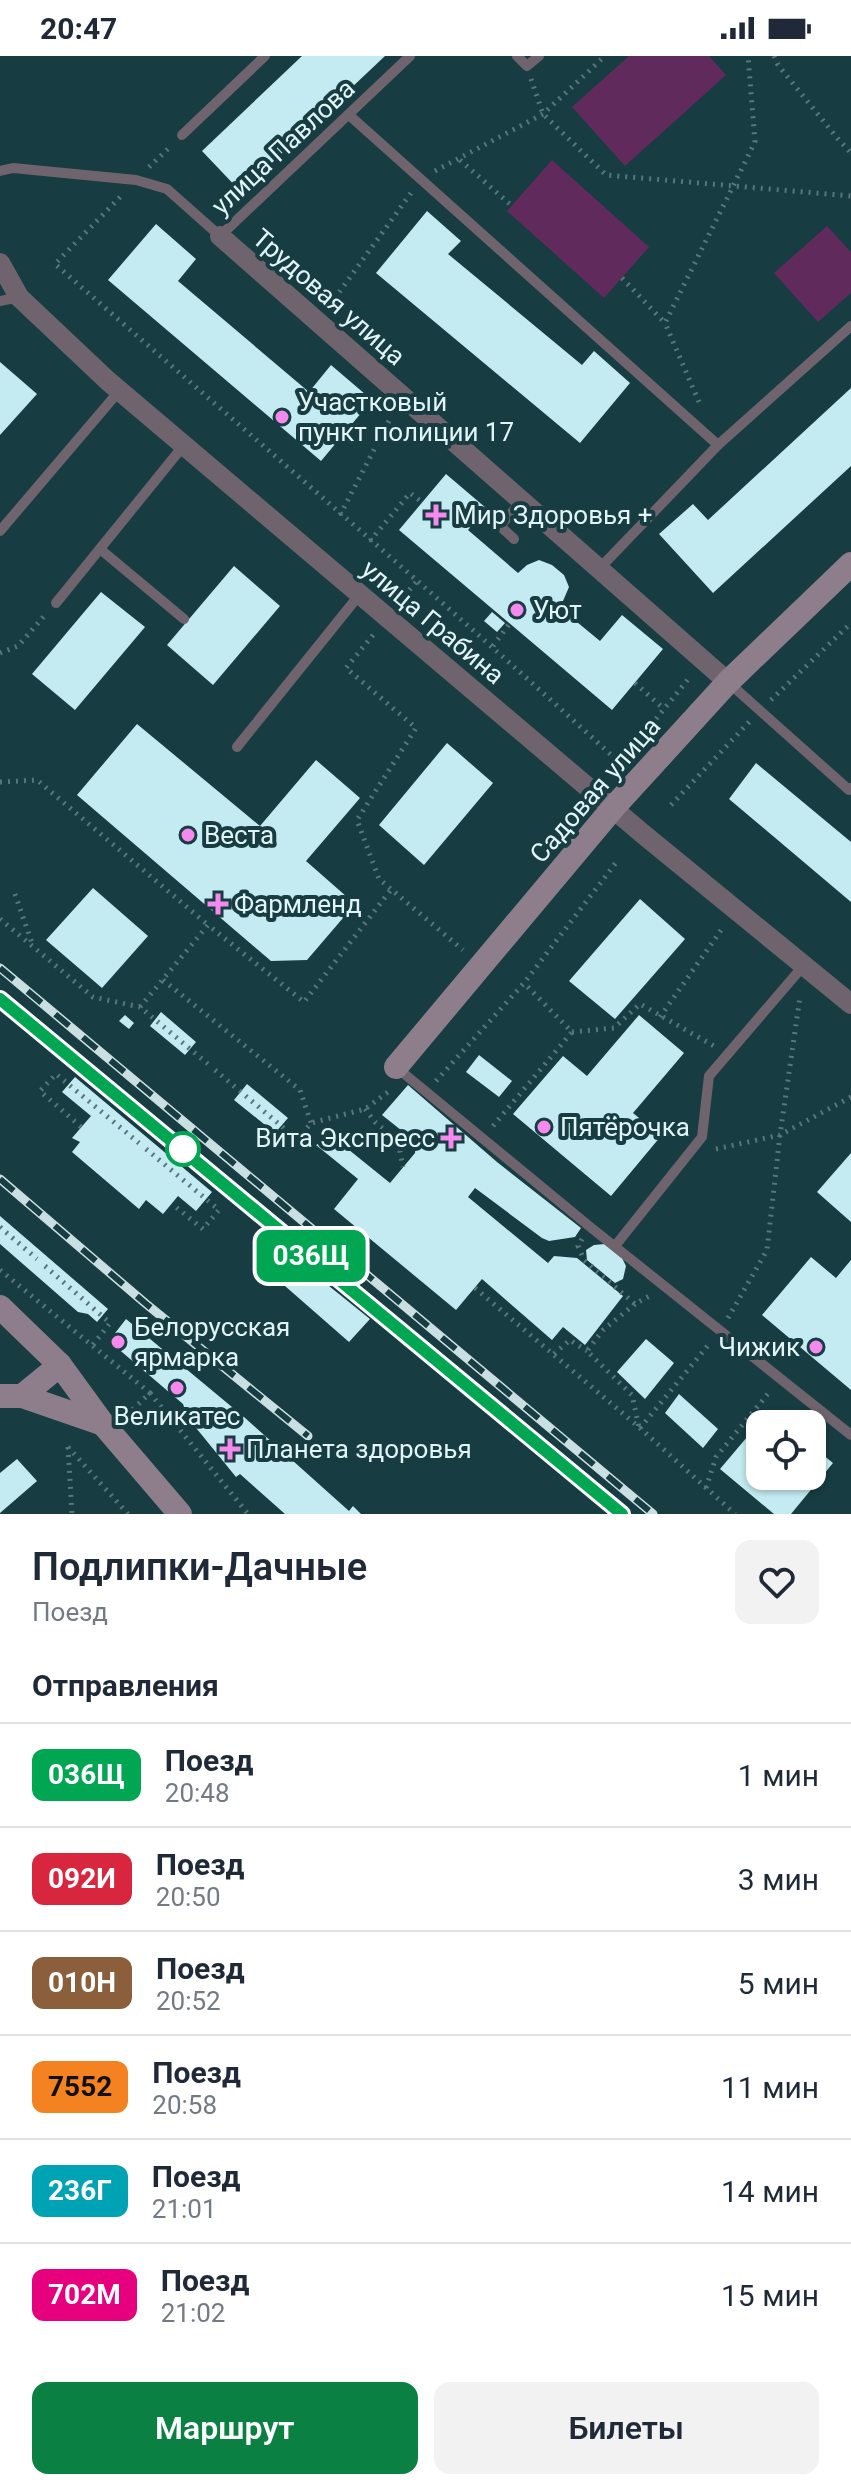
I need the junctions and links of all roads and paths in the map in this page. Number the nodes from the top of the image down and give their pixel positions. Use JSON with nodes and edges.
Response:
{"nodes":[{"id":1,"x":265,"y":56,"type":"edge"},
{"id":2,"x":410,"y":56,"type":"edge"},
{"id":3,"x":517,"y":56,"type":"edge"},
{"id":4,"x":539,"y":56,"type":"edge"},
{"id":5,"x":748,"y":56,"type":"edge"},
{"id":6,"x":774,"y":56,"type":"edge"},
{"id":7,"x":527,"y":66,"type":"junction"},
{"id":8,"x":349,"y":115,"type":"junction"},
{"id":9,"x":182,"y":135,"type":"joint"},
{"id":10,"x":851,"y":153,"type":"edge"},
{"id":11,"x":460,"y":160,"type":"dead end"},
{"id":12,"x":0,"y":171,"type":"edge"},
{"id":13,"x":136,"y":180,"type":"junction"},
{"id":14,"x":733,"y":185,"type":"junction"},
{"id":15,"x":851,"y":196,"type":"edge"},
{"id":16,"x":512,"y":206,"type":"dead end"},
{"id":17,"x":220,"y":236,"type":"junction"},
{"id":18,"x":0,"y":263,"type":"edge"},
{"id":19,"x":622,"y":278,"type":"dead end"},
{"id":20,"x":10,"y":299,"type":"edge"},
{"id":21,"x":665,"y":323,"type":"junction"},
{"id":22,"x":851,"y":326,"type":"edge"},
{"id":23,"x":120,"y":390,"type":"junction"},
{"id":24,"x":402,"y":396,"type":"junction"},
{"id":25,"x":700,"y":404,"type":"dead end"},
{"id":26,"x":184,"y":445,"type":"junction"},
{"id":27,"x":718,"y":445,"type":"junction"},
{"id":28,"x":522,"y":501,"type":"junction"},
{"id":29,"x":422,"y":502,"type":"dead end"},
{"id":30,"x":340,"y":515,"type":"junction"},
{"id":31,"x":0,"y":531,"type":"edge"},
{"id":32,"x":514,"y":539,"type":"dead end"},
{"id":33,"x":370,"y":541,"type":"junction"},
{"id":34,"x":100,"y":549,"type":"junction"},
{"id":35,"x":851,"y":564,"type":"edge"},
{"id":36,"x":599,"y":569,"type":"junction"},
{"id":37,"x":417,"y":581,"type":"junction"},
{"id":38,"x":360,"y":594,"type":"junction"},
{"id":39,"x":56,"y":603,"type":"joint"},
{"id":40,"x":387,"y":617,"type":"junction"},
{"id":41,"x":184,"y":619,"type":"dead end"},
{"id":42,"x":510,"y":623,"type":"dead end"},
{"id":43,"x":493,"y":646,"type":"junction"},
{"id":44,"x":0,"y":653,"type":"edge"},
{"id":45,"x":704,"y":661,"type":"junction"},
{"id":46,"x":728,"y":682,"type":"junction"},
{"id":47,"x":635,"y":683,"type":"dead end"},
{"id":48,"x":664,"y":709,"type":"junction"},
{"id":49,"x":645,"y":733,"type":"dead end"},
{"id":50,"x":237,"y":747,"type":"dead end"},
{"id":51,"x":625,"y":758,"type":"dead end"},
{"id":52,"x":0,"y":782,"type":"edge"},
{"id":53,"x":850,"y":790,"type":"edge"},
{"id":54,"x":613,"y":808,"type":"junction"},
{"id":55,"x":618,"y":860,"type":"dead end"},
{"id":56,"x":390,"y":891,"type":"junction"},
{"id":57,"x":15,"y":894,"type":"dead end"},
{"id":58,"x":736,"y":909,"type":"junction"},
{"id":59,"x":0,"y":919,"type":"edge"},
{"id":60,"x":208,"y":925,"type":"junction"},
{"id":61,"x":471,"y":941,"type":"dead end"},
{"id":62,"x":34,"y":947,"type":"junction"},
{"id":63,"x":804,"y":965,"type":"junction"},
{"id":64,"x":162,"y":980,"type":"junction"},
{"id":65,"x":524,"y":983,"type":"junction"},
{"id":66,"x":851,"y":1004,"type":"edge"},
{"id":67,"x":140,"y":1007,"type":"junction"},
{"id":68,"x":660,"y":1017,"type":"junction"},
{"id":69,"x":572,"y":1032,"type":"junction"},
{"id":70,"x":728,"y":1054,"type":"junction"},
{"id":71,"x":208,"y":1064,"type":"dead end"},
{"id":72,"x":215,"y":1070,"type":"dead end"},
{"id":73,"x":401,"y":1071,"type":"junction"},
{"id":74,"x":427,"y":1093,"type":"junction"},
{"id":75,"x":851,"y":1097,"type":"edge"},
{"id":76,"x":509,"y":1106,"type":"dead end"},
{"id":77,"x":365,"y":1109,"type":"junction"},
{"id":78,"x":311,"y":1123,"type":"junction"},
{"id":79,"x":81,"y":1127,"type":"dead end"},
{"id":80,"x":780,"y":1135,"type":"junction"},
{"id":81,"x":297,"y":1140,"type":"junction"},
{"id":82,"x":139,"y":1143,"type":"dead end"},
{"id":83,"x":305,"y":1146,"type":"dead end"},
{"id":84,"x":146,"y":1149,"type":"dead end"},
{"id":85,"x":688,"y":1155,"type":"junction"},
{"id":86,"x":403,"y":1167,"type":"dead end"},
{"id":87,"x":172,"y":1204,"type":"dead end"},
{"id":88,"x":0,"y":1227,"type":"edge"},
{"id":89,"x":578,"y":1246,"type":"dead end"},
{"id":90,"x":615,"y":1246,"type":"junction"},
{"id":91,"x":37,"y":1259,"type":"dead end"},
{"id":92,"x":45,"y":1266,"type":"dead end"},
{"id":93,"x":0,"y":1270,"type":"edge"},
{"id":94,"x":666,"y":1287,"type":"junction"},
{"id":95,"x":475,"y":1288,"type":"dead end"},
{"id":96,"x":635,"y":1304,"type":"junction"},
{"id":97,"x":0,"y":1307,"type":"edge"},
{"id":98,"x":720,"y":1330,"type":"junction"},
{"id":99,"x":92,"y":1346,"type":"junction"},
{"id":100,"x":587,"y":1351,"type":"junction"},
{"id":101,"x":554,"y":1354,"type":"junction"},
{"id":102,"x":60,"y":1365,"type":"junction"},
{"id":103,"x":781,"y":1379,"type":"junction"},
{"id":104,"x":150,"y":1393,"type":"junction"},
{"id":105,"x":11,"y":1396,"type":"edge"},
{"id":106,"x":131,"y":1411,"type":"dead end"},
{"id":107,"x":103,"y":1424,"type":"junction"},
{"id":108,"x":640,"y":1428,"type":"junction"},
{"id":109,"x":851,"y":1435,"type":"edge"},
{"id":110,"x":706,"y":1488,"type":"junction"},
{"id":111,"x":72,"y":1514,"type":"edge"},
{"id":112,"x":128,"y":1514,"type":"edge"},
{"id":113,"x":180,"y":1514,"type":"edge"},
{"id":114,"x":248,"y":1514,"type":"edge"},
{"id":115,"x":735,"y":1514,"type":"edge"}],
"edges":[{"from":1,"to":9,"type":"lane"},
{"from":2,"to":8,"type":"lane","name":"улица Павлова"},
{"from":3,"to":7,"type":"lane"},
{"from":4,"to":7,"type":"lane"},
{"from":5,"to":14,"type":"path"},
{"from":6,"to":10,"type":"path"},
{"from":7,"to":14,"type":"path"},
{"from":8,"to":17,"type":"lane","name":"улица Павлова"},
{"from":8,"to":27,"type":"lane"},
{"from":9,"to":13,"type":"path"},
{"from":11,"to":16,"type":"path"},
{"from":12,"to":13,"type":"lane"},
{"from":13,"to":17,"type":"lane"},
{"from":13,"to":30,"type":"path"},
{"from":14,"to":15,"type":"path"},
{"from":14,"to":21,"type":"path"},
{"from":17,"to":24,"type":"street","name":"Трудовая улица"},
{"from":18,"to":20,"type":"street","name":"улица Грабина"},
{"from":19,"to":21,"type":"path"},
{"from":20,"to":23,"type":"street","name":"улица Грабина"},
{"from":21,"to":25,"type":"path"},
{"from":22,"to":27,"type":"lane"},
{"from":23,"to":26,"type":"street","name":"улица Грабина"},
{"from":23,"to":31,"type":"lane"},
{"from":24,"to":28,"type":"street","name":"Трудовая улица"},
{"from":24,"to":30,"type":"path"},
{"from":26,"to":34,"type":"lane"},
{"from":26,"to":38,"type":"street","name":"улица Грабина"},
{"from":27,"to":36,"type":"lane"},
{"from":28,"to":32,"type":"lane"},
{"from":28,"to":36,"type":"street","name":"Трудовая улица"},
{"from":29,"to":33,"type":"path"},
{"from":30,"to":33,"type":"path"},
{"from":33,"to":37,"type":"path"},
{"from":34,"to":39,"type":"lane"},
{"from":34,"to":41,"type":"lane"},
{"from":35,"to":46,"type":"street","name":"Садовая улица"},
{"from":36,"to":45,"type":"street","name":"Трудовая улица"},
{"from":37,"to":40,"type":"path"},
{"from":37,"to":43,"type":"path"},
{"from":38,"to":40,"type":"street","name":"улица Грабина"},
{"from":38,"to":50,"type":"lane"},
{"from":39,"to":44,"type":"path"},
{"from":40,"to":54,"type":"street","name":"улица Грабина"},
{"from":40,"to":56,"type":"path"},
{"from":42,"to":43,"type":"path"},
{"from":43,"to":51,"type":"path"},
{"from":45,"to":46,"type":"street","name":"Трудовая улица"},
{"from":45,"to":48,"type":"path"},
{"from":46,"to":53,"type":"lane"},
{"from":46,"to":54,"type":"street","name":"Садовая улица"},
{"from":47,"to":48,"type":"path"},
{"from":48,"to":49,"type":"path"},
{"from":52,"to":60,"type":"path"},
{"from":54,"to":58,"type":"street","name":"улица Грабина"},
{"from":54,"to":73,"type":"street","name":"Садовая улица"},
{"from":55,"to":65,"type":"path"},
{"from":56,"to":60,"type":"path"},
{"from":56,"to":61,"type":"path"},
{"from":57,"to":62,"type":"path"},
{"from":58,"to":63,"type":"street","name":"улица Грабина"},
{"from":58,"to":68,"type":"path"},
{"from":59,"to":62,"type":"path"},
{"from":60,"to":64,"type":"path"},
{"from":62,"to":67,"type":"path"},
{"from":63,"to":66,"type":"street","name":"улица Грабина"},
{"from":63,"to":70,"type":"lane"},
{"from":63,"to":80,"type":"path"},
{"from":64,"to":67,"type":"path"},
{"from":64,"to":78,"type":"path"},
{"from":65,"to":69,"type":"path"},
{"from":65,"to":74,"type":"path"},
{"from":67,"to":71,"type":"path"},
{"from":68,"to":69,"type":"path"},
{"from":68,"to":70,"type":"path"},
{"from":69,"to":76,"type":"path"},
{"from":70,"to":85,"type":"lane"},
{"from":72,"to":81,"type":"path"},
{"from":73,"to":74,"type":"lane"},
{"from":73,"to":77,"type":"path"},
{"from":74,"to":90,"type":"lane"},
{"from":75,"to":80,"type":"path"},
{"from":77,"to":78,"type":"path"},
{"from":77,"to":86,"type":"path"},
{"from":78,"to":81,"type":"path"},
{"from":79,"to":82,"type":"path"},
{"from":80,"to":85,"type":"path"},
{"from":80,"to":98,"type":"path"},
{"from":81,"to":83,"type":"path"},
{"from":84,"to":87,"type":"path"},
{"from":85,"to":90,"type":"lane"},
{"from":88,"to":91,"type":"path"},
{"from":89,"to":96,"type":"path"},
{"from":90,"to":94,"type":"lane"},
{"from":92,"to":99,"type":"path"},
{"from":93,"to":99,"type":"path"},
{"from":94,"to":96,"type":"path"},
{"from":94,"to":98,"type":"lane"},
{"from":95,"to":101,"type":"path"},
{"from":96,"to":100,"type":"path"},
{"from":97,"to":102,"type":"street"},
{"from":98,"to":103,"type":"lane"},
{"from":98,"to":108,"type":"path"},
{"from":99,"to":104,"type":"path"},
{"from":100,"to":101,"type":"path"},
{"from":100,"to":108,"type":"path"},
{"from":101,"to":108,"type":"path"},
{"from":102,"to":105,"type":"street"},
{"from":102,"to":107,"type":"street"},
{"from":103,"to":109,"type":"lane"},
{"from":103,"to":110,"type":"path"},
{"from":104,"to":106,"type":"path"},
{"from":104,"to":114,"type":"path"},
{"from":105,"to":107,"type":"street"},
{"from":107,"to":113,"type":"street"},
{"from":108,"to":110,"type":"path"},
{"from":110,"to":115,"type":"path"},
{"from":111,"to":112,"type":"path"}]}
